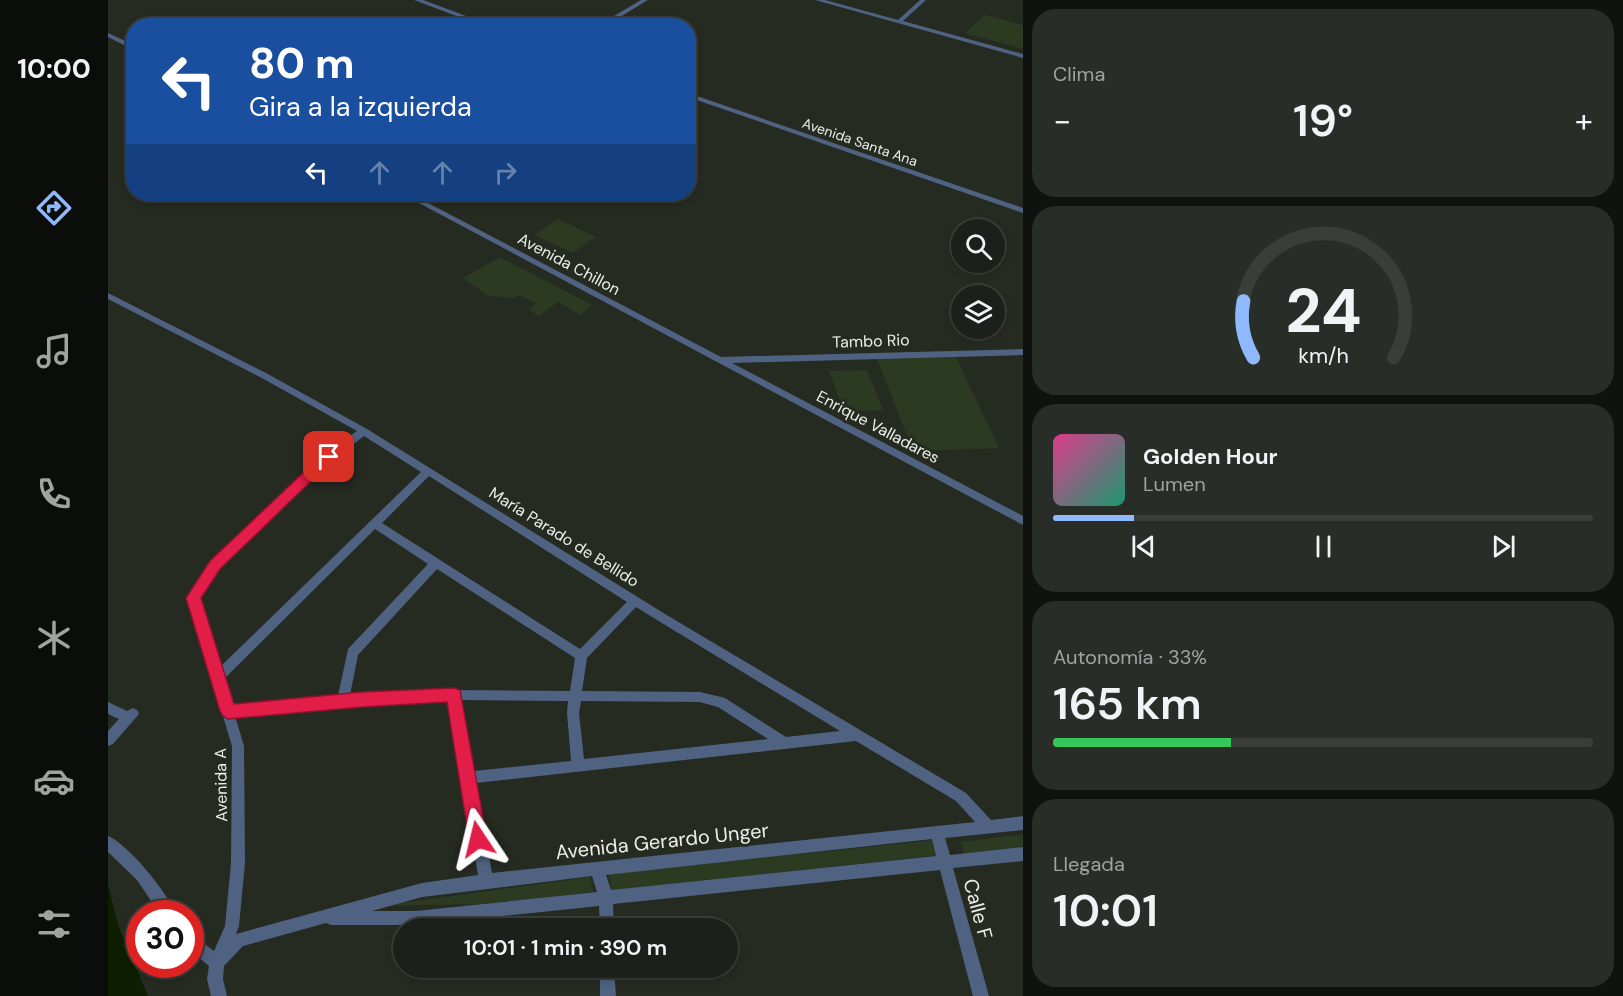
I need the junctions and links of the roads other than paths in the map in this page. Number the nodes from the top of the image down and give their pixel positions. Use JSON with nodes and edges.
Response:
{"nodes":[{"id":1,"x":417,"y":0,"type":"edge"},
{"id":2,"x":645,"y":0,"type":"edge"},
{"id":3,"x":818,"y":0,"type":"edge"},
{"id":4,"x":922,"y":0,"type":"edge"},
{"id":5,"x":468,"y":18,"type":"edge"},
{"id":6,"x":614,"y":18,"type":"edge"},
{"id":7,"x":899,"y":22,"type":"junction"},
{"id":8,"x":108,"y":35,"type":"edge"},
{"id":9,"x":126,"y":44,"type":"edge"},
{"id":10,"x":1023,"y":56,"type":"edge"},
{"id":11,"x":696,"y":98,"type":"edge"},
{"id":12,"x":419,"y":201,"type":"edge"},
{"id":13,"x":1023,"y":211,"type":"edge"},
{"id":14,"x":108,"y":296,"type":"edge"},
{"id":15,"x":1023,"y":352,"type":"edge"},
{"id":16,"x":719,"y":360,"type":"junction"},
{"id":17,"x":363,"y":431,"type":"junction"},
{"id":18,"x":428,"y":471,"type":"junction"},
{"id":19,"x":1023,"y":521,"type":"edge"},
{"id":20,"x":375,"y":524,"type":"junction"},
{"id":21,"x":436,"y":563,"type":"junction"},
{"id":22,"x":635,"y":601,"type":"junction"},
{"id":23,"x":581,"y":656,"type":"junction"},
{"id":24,"x":219,"y":677,"type":"junction"},
{"id":25,"x":454,"y":695,"type":"junction"},
{"id":26,"x":575,"y":696,"type":"junction"},
{"id":27,"x":344,"y":701,"type":"junction"},
{"id":28,"x":108,"y":708,"type":"edge"},
{"id":29,"x":228,"y":711,"type":"junction"},
{"id":30,"x":858,"y":735,"type":"junction"},
{"id":31,"x":108,"y":740,"type":"edge"},
{"id":32,"x":785,"y":743,"type":"junction"},
{"id":33,"x":578,"y":766,"type":"junction"},
{"id":34,"x":467,"y":778,"type":"junction"},
{"id":35,"x":1023,"y":823,"type":"edge"},
{"id":36,"x":989,"y":827,"type":"junction"},
{"id":37,"x":938,"y":833,"type":"junction"},
{"id":38,"x":108,"y":843,"type":"edge"},
{"id":39,"x":1023,"y":854,"type":"edge"},
{"id":40,"x":945,"y":861,"type":"junction"},
{"id":41,"x":597,"y":869,"type":"junction"},
{"id":42,"x":486,"y":881,"type":"junction"},
{"id":43,"x":606,"y":899,"type":"junction"},
{"id":44,"x":161,"y":900,"type":"edge"},
{"id":45,"x":607,"y":918,"type":"edge"},
{"id":46,"x":310,"y":919,"type":"junction"},
{"id":47,"x":204,"y":952,"type":"edge"},
{"id":48,"x":217,"y":963,"type":"junction"},
{"id":49,"x":608,"y":978,"type":"edge"},
{"id":50,"x":219,"y":996,"type":"edge"},
{"id":51,"x":608,"y":996,"type":"edge"},
{"id":52,"x":981,"y":996,"type":"edge"}],
"edges":[{"from":1,"to":5,"type":"street"},
{"from":2,"to":6,"type":"street"},
{"from":3,"to":7,"type":"street"},
{"from":4,"to":7,"type":"street"},
{"from":7,"to":10,"type":"street"},
{"from":8,"to":9,"type":"street"},
{"from":11,"to":13,"type":"street","name":"Avenida Santa Ana"},
{"from":12,"to":16,"type":"street","name":"Avenida Chillon"},
{"from":14,"to":17,"type":"street","name":"María Parado de Bellido"},
{"from":15,"to":16,"type":"street","name":"Tambo Rio"},
{"from":16,"to":19,"type":"street","name":"Enrique Valladares"},
{"from":17,"to":18,"type":"street","name":"María Parado de Bellido"},
{"from":17,"to":24,"type":"street","name":"Avenida A"},
{"from":18,"to":20,"type":"street"},
{"from":18,"to":22,"type":"street","name":"María Parado de Bellido"},
{"from":20,"to":21,"type":"street"},
{"from":20,"to":24,"type":"street"},
{"from":21,"to":23,"type":"street"},
{"from":21,"to":27,"type":"street"},
{"from":22,"to":23,"type":"street"},
{"from":22,"to":30,"type":"street","name":"María Parado de Bellido"},
{"from":23,"to":26,"type":"street"},
{"from":24,"to":29,"type":"street","name":"Avenida A"},
{"from":25,"to":26,"type":"street"},
{"from":25,"to":27,"type":"street"},
{"from":25,"to":34,"type":"street"},
{"from":26,"to":32,"type":"street"},
{"from":26,"to":33,"type":"street"},
{"from":27,"to":29,"type":"street"},
{"from":28,"to":31,"type":"street"},
{"from":29,"to":48,"type":"street","name":"Avenida A"},
{"from":30,"to":32,"type":"street"},
{"from":30,"to":36,"type":"street","name":"María Parado de Bellido"},
{"from":32,"to":33,"type":"street"},
{"from":33,"to":34,"type":"street"},
{"from":34,"to":42,"type":"street"},
{"from":35,"to":36,"type":"street","name":"Avenida Gerardo Unger"},
{"from":36,"to":37,"type":"street","name":"Avenida Gerardo Unger"},
{"from":37,"to":40,"type":"street","name":"Calle F"},
{"from":37,"to":41,"type":"street","name":"Avenida Gerardo Unger"},
{"from":38,"to":44,"type":"street"},
{"from":39,"to":40,"type":"street","name":"Avenida Gerardo Unger"},
{"from":40,"to":43,"type":"street","name":"Avenida Gerardo Unger"},
{"from":40,"to":52,"type":"street","name":"Calle F"},
{"from":41,"to":42,"type":"street","name":"Avenida Gerardo Unger"},
{"from":41,"to":43,"type":"street"},
{"from":42,"to":46,"type":"street","name":"Avenida Gerardo Unger"},
{"from":43,"to":45,"type":"street"},
{"from":43,"to":46,"type":"street","name":"Avenida Gerardo Unger"},
{"from":46,"to":48,"type":"street","name":"Avenida Gerardo Unger"},
{"from":47,"to":48,"type":"street"},
{"from":48,"to":50,"type":"street"},
{"from":49,"to":51,"type":"street"}]}
